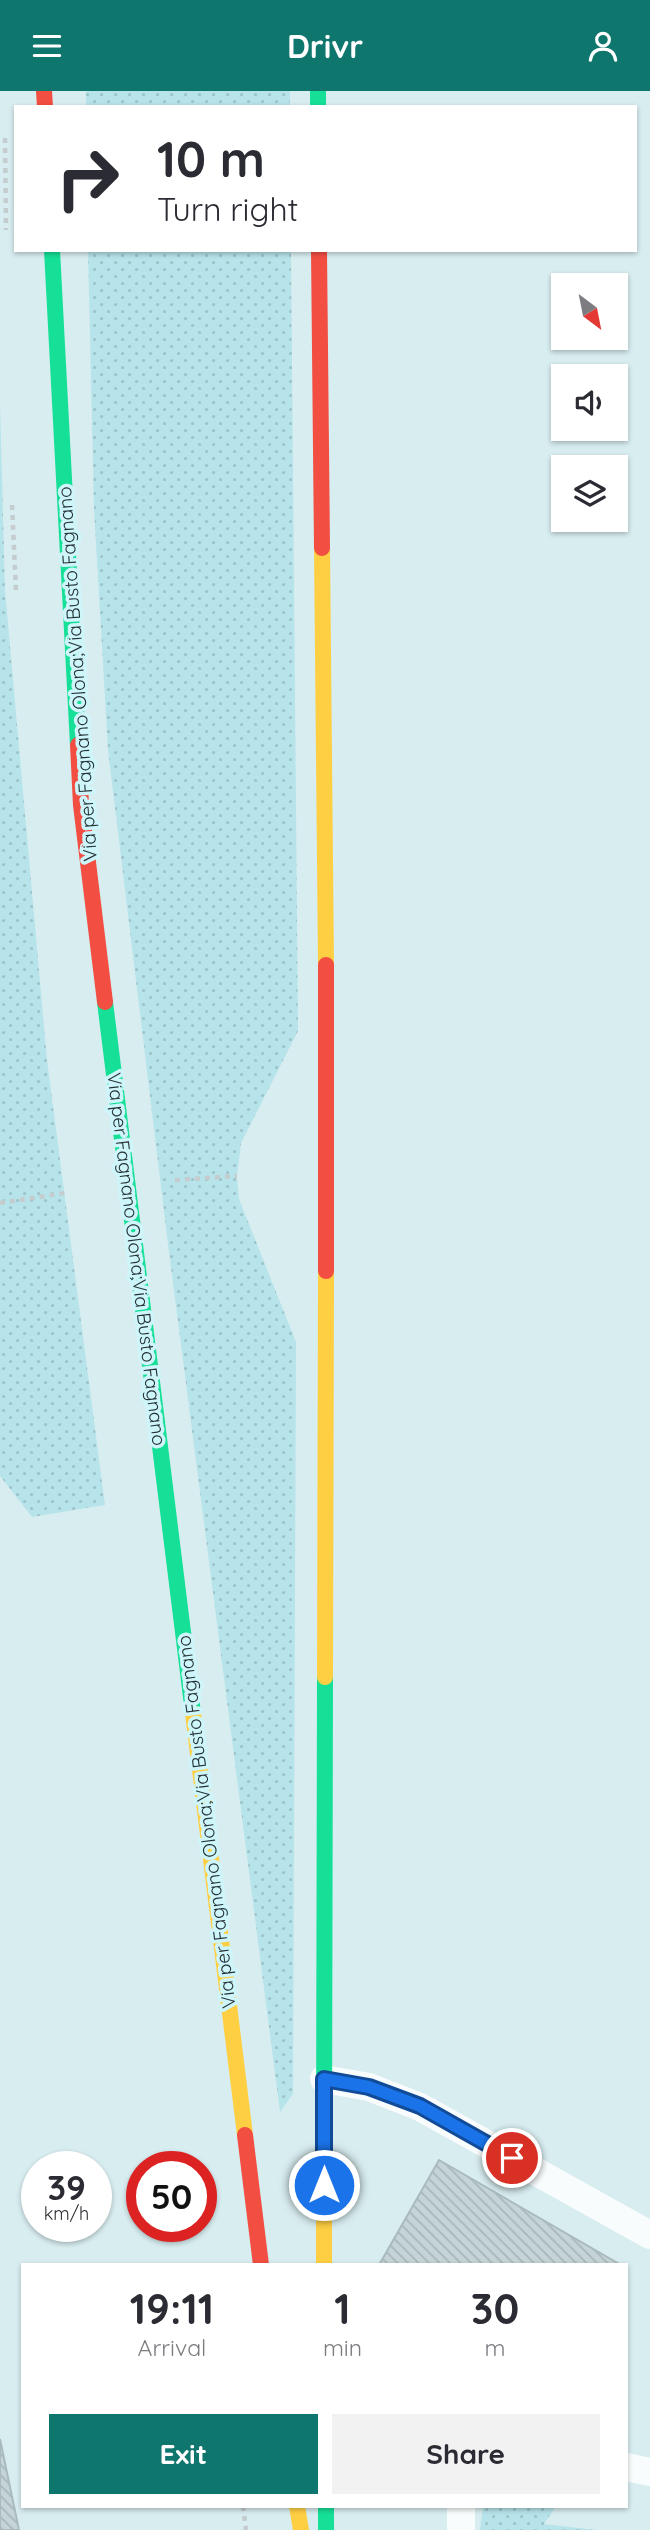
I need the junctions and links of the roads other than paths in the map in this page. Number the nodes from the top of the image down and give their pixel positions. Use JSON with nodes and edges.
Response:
{"nodes":[{"id":1,"x":52,"y":252,"type":"edge"},
{"id":2,"x":319,"y":252,"type":"edge"},
{"id":3,"x":324,"y":2079,"type":"junction"},
{"id":4,"x":650,"y":2235,"type":"edge"},
{"id":5,"x":261,"y":2263,"type":"edge"},
{"id":6,"x":324,"y":2263,"type":"edge"},
{"id":7,"x":628,"y":2467,"type":"edge"},
{"id":8,"x":650,"y":2472,"type":"edge"},
{"id":9,"x":297,"y":2508,"type":"edge"},
{"id":10,"x":326,"y":2508,"type":"edge"},
{"id":11,"x":461,"y":2508,"type":"edge"},
{"id":12,"x":301,"y":2530,"type":"edge"},
{"id":13,"x":326,"y":2530,"type":"edge"},
{"id":14,"x":461,"y":2530,"type":"edge"}],
"edges":[{"from":1,"to":5,"type":"main road","name":"Via per Fagnano Olona;Via Busto Fagnano"},
{"from":2,"to":3,"type":"main road"},
{"from":3,"to":4,"type":"lane"},
{"from":3,"to":6,"type":"main road"},
{"from":7,"to":8,"type":"lane"},
{"from":9,"to":12,"type":"main road"},
{"from":10,"to":13,"type":"main road"},
{"from":11,"to":14,"type":"lane"}]}
